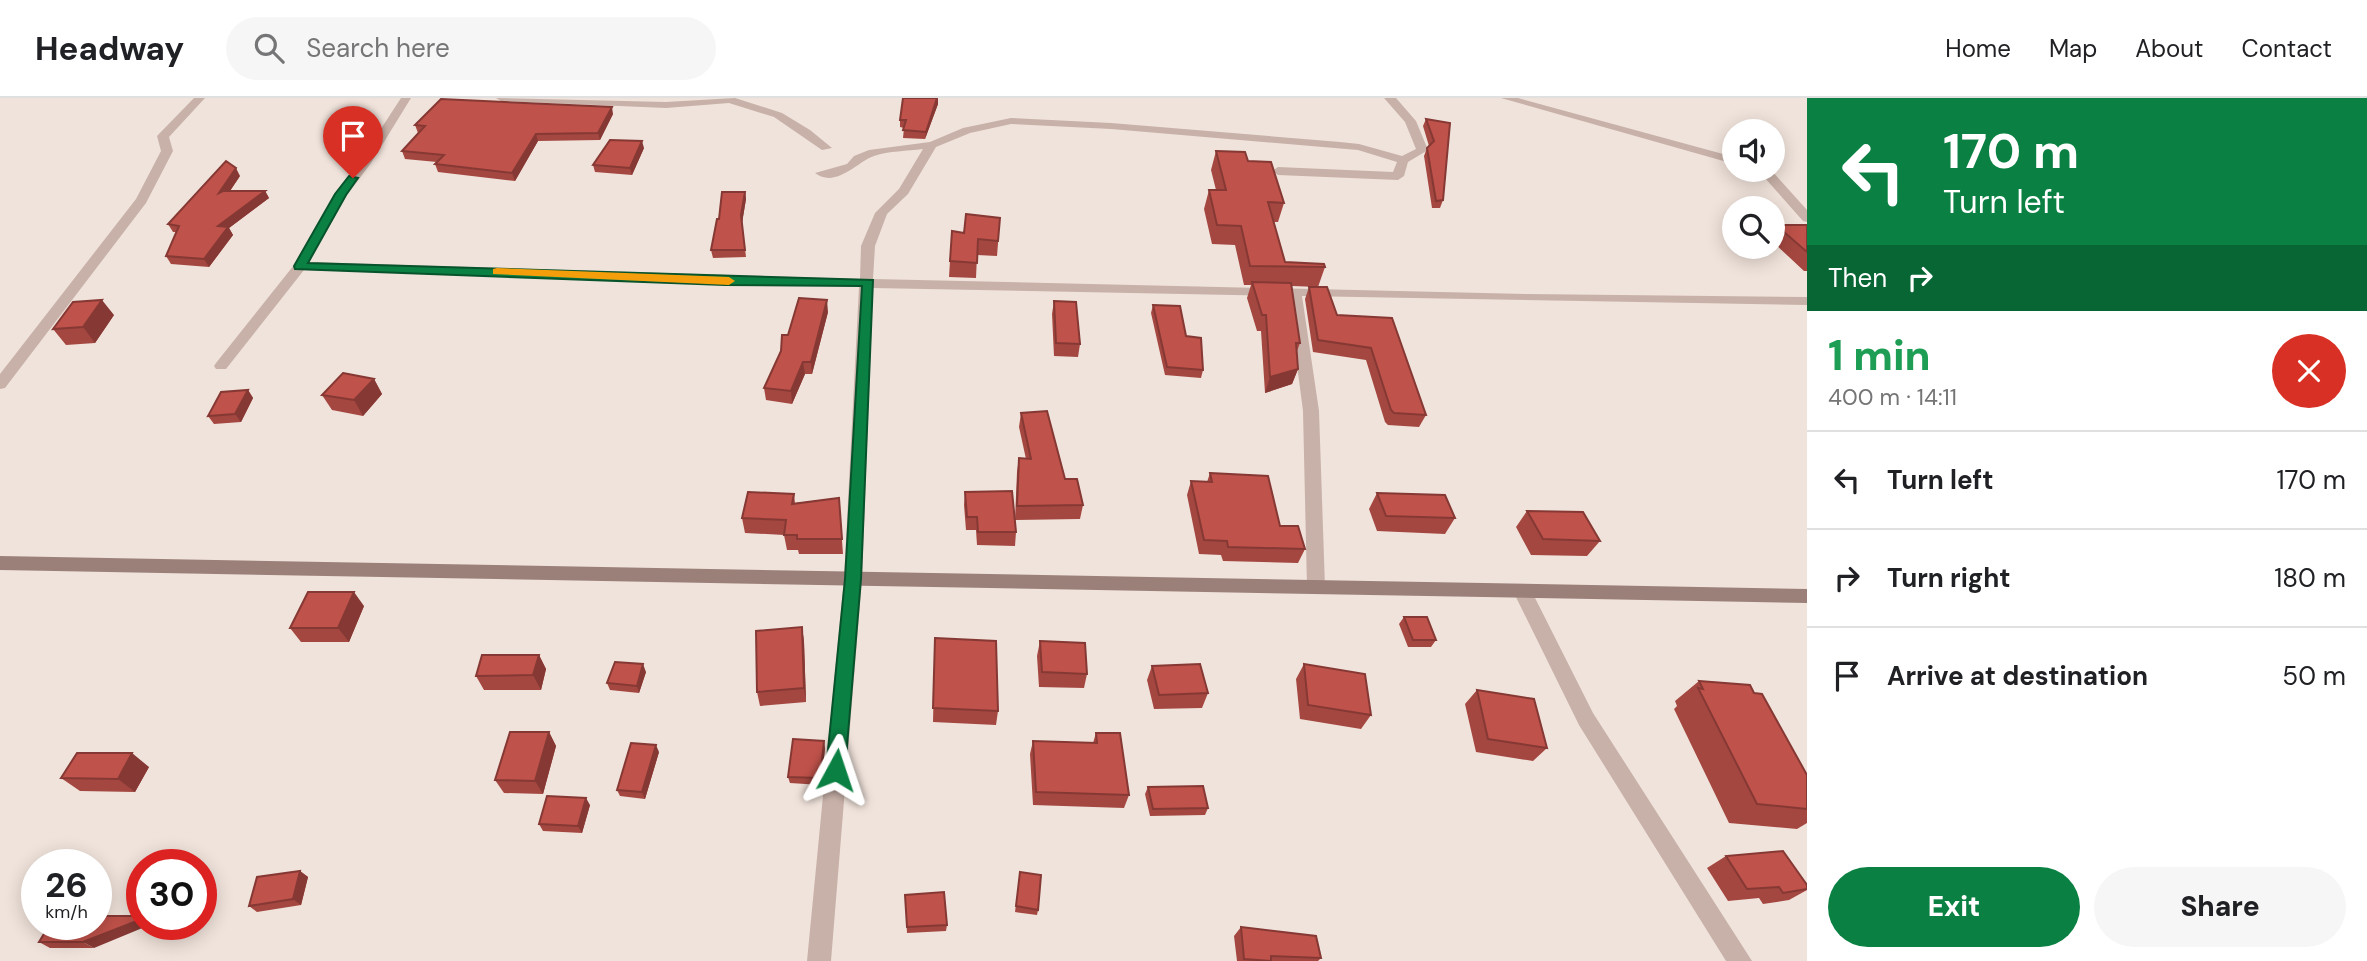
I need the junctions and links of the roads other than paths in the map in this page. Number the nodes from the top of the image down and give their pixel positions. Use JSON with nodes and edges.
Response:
{"nodes":[{"id":1,"x":200,"y":98,"type":"edge"},
{"id":2,"x":406,"y":98,"type":"edge"},
{"id":3,"x":501,"y":98,"type":"edge"},
{"id":4,"x":1389,"y":98,"type":"edge"},
{"id":5,"x":1506,"y":98,"type":"edge"},
{"id":6,"x":932,"y":145,"type":"junction"},
{"id":7,"x":826,"y":148,"type":"dead end"},
{"id":8,"x":1722,"y":158,"type":"edge"},
{"id":9,"x":1403,"y":160,"type":"junction"},
{"id":10,"x":1278,"y":171,"type":"dead end"},
{"id":11,"x":821,"y":173,"type":"dead end"},
{"id":12,"x":1775,"y":182,"type":"edge"},
{"id":13,"x":1807,"y":218,"type":"edge"},
{"id":14,"x":300,"y":266,"type":"junction"},
{"id":15,"x":868,"y":282,"type":"junction"},
{"id":16,"x":1294,"y":291,"type":"junction"},
{"id":17,"x":1807,"y":301,"type":"edge"},
{"id":18,"x":221,"y":366,"type":"dead end"},
{"id":19,"x":0,"y":384,"type":"edge"},
{"id":20,"x":0,"y":563,"type":"edge"},
{"id":21,"x":853,"y":579,"type":"junction"},
{"id":22,"x":1316,"y":587,"type":"junction"},
{"id":23,"x":1522,"y":591,"type":"junction"},
{"id":24,"x":1807,"y":596,"type":"edge"},
{"id":25,"x":819,"y":961,"type":"edge"},
{"id":26,"x":1740,"y":961,"type":"edge"}],
"edges":[{"from":1,"to":19,"type":"street"},
{"from":2,"to":14,"type":"street"},
{"from":3,"to":7,"type":"street"},
{"from":4,"to":9,"type":"street"},
{"from":5,"to":8,"type":"street"},
{"from":6,"to":9,"type":"street"},
{"from":6,"to":11,"type":"street"},
{"from":6,"to":15,"type":"street"},
{"from":9,"to":10,"type":"street"},
{"from":12,"to":13,"type":"street"},
{"from":14,"to":15,"type":"street"},
{"from":14,"to":18,"type":"street"},
{"from":15,"to":16,"type":"street"},
{"from":15,"to":21,"type":"street"},
{"from":16,"to":17,"type":"street"},
{"from":16,"to":22,"type":"street"},
{"from":20,"to":21,"type":"main road"},
{"from":21,"to":22,"type":"main road"},
{"from":21,"to":25,"type":"street"},
{"from":22,"to":23,"type":"main road"},
{"from":23,"to":24,"type":"main road"},
{"from":23,"to":26,"type":"street"}]}
